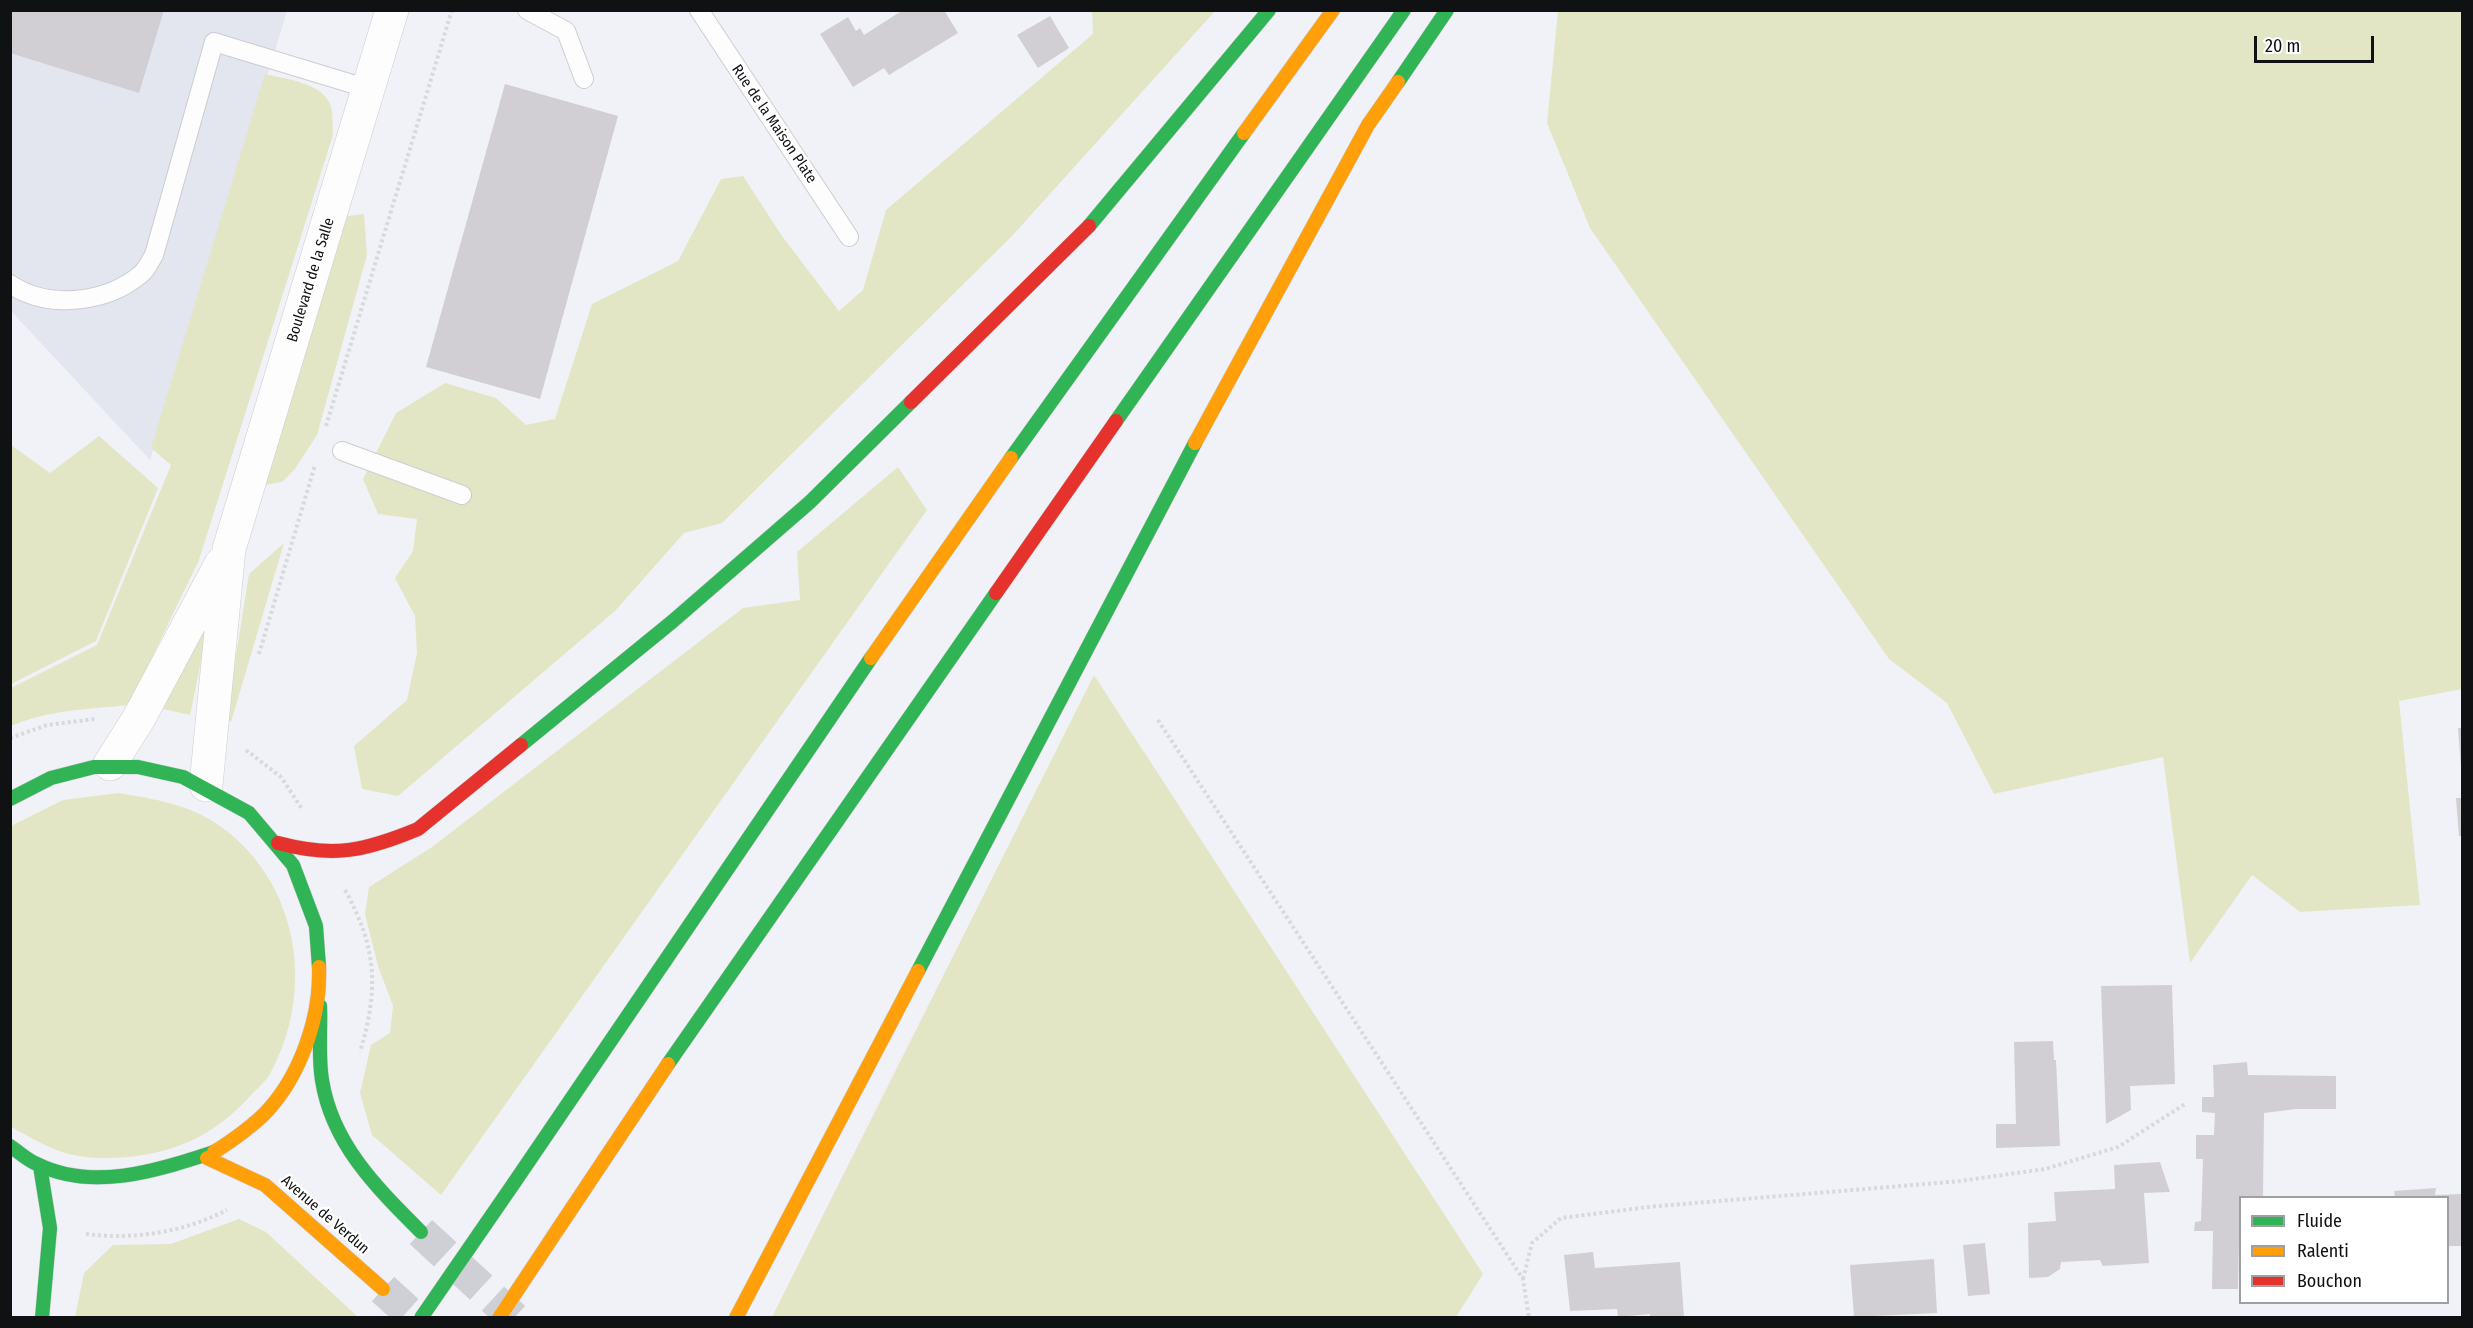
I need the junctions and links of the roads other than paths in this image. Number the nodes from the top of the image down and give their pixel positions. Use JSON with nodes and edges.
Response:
{"nodes":[{"id":1,"x":392,"y":10,"type":"edge"},
{"id":2,"x":526,"y":10,"type":"edge"},
{"id":3,"x":699,"y":10,"type":"edge"},
{"id":4,"x":1269,"y":10,"type":"edge"},
{"id":5,"x":1333,"y":10,"type":"edge"},
{"id":6,"x":1404,"y":10,"type":"edge"},
{"id":7,"x":1447,"y":10,"type":"edge"},
{"id":8,"x":584,"y":79,"type":"dead end"},
{"id":9,"x":369,"y":89,"type":"junction"},
{"id":10,"x":849,"y":237,"type":"dead end"},
{"id":11,"x":10,"y":284,"type":"edge"},
{"id":12,"x":342,"y":451,"type":"dead end"},
{"id":13,"x":462,"y":495,"type":"dead end"},
{"id":14,"x":229,"y":549,"type":"junction"},
{"id":15,"x":110,"y":764,"type":"junction"},
{"id":16,"x":19,"y":777,"type":"dead end"},
{"id":17,"x":35,"y":782,"type":"junction"},
{"id":18,"x":206,"y":785,"type":"junction"},
{"id":19,"x":10,"y":799,"type":"edge"},
{"id":20,"x":279,"y":843,"type":"junction"},
{"id":21,"x":320,"y":1006,"type":"junction"},
{"id":22,"x":10,"y":1146,"type":"edge"},
{"id":23,"x":207,"y":1158,"type":"junction"},
{"id":24,"x":40,"y":1166,"type":"junction"},
{"id":25,"x":421,"y":1232,"type":"tunnel mouth"},
{"id":26,"x":383,"y":1290,"type":"tunnel mouth"},
{"id":27,"x":42,"y":1317,"type":"edge"},
{"id":28,"x":421,"y":1317,"type":"edge"},
{"id":29,"x":499,"y":1317,"type":"edge"},
{"id":30,"x":736,"y":1317,"type":"edge"}],
"edges":[{"from":1,"to":9,"type":"street","name":"Boulevard de la Salle"},
{"from":2,"to":8,"type":"lane"},
{"from":3,"to":10,"type":"lane","name":"Rue de la Maison Plate"},
{"from":4,"to":20,"type":"main road"},
{"from":5,"to":28,"type":"main road","bridge":true},
{"from":6,"to":29,"type":"main road","bridge":true},
{"from":7,"to":30,"type":"main road"},
{"from":9,"to":11,"type":"lane"},
{"from":9,"to":14,"type":"street","name":"Boulevard de la Salle"},
{"from":12,"to":13,"type":"lane"},
{"from":14,"to":15,"type":"street","name":"Boulevard de la Salle"},
{"from":14,"to":18,"type":"street","name":"Boulevard de la Salle"},
{"from":15,"to":17,"type":"main road"},
{"from":15,"to":18,"type":"main road"},
{"from":16,"to":17,"type":"main road"},
{"from":17,"to":19,"type":"main road"},
{"from":18,"to":20,"type":"main road"},
{"from":20,"to":21,"type":"main road"},
{"from":21,"to":23,"type":"main road"},
{"from":21,"to":25,"type":"main road"},
{"from":22,"to":24,"type":"main road"},
{"from":23,"to":24,"type":"main road"},
{"from":23,"to":26,"type":"main road","name":"Avenue de Verdun"},
{"from":24,"to":27,"type":"main road"}]}
